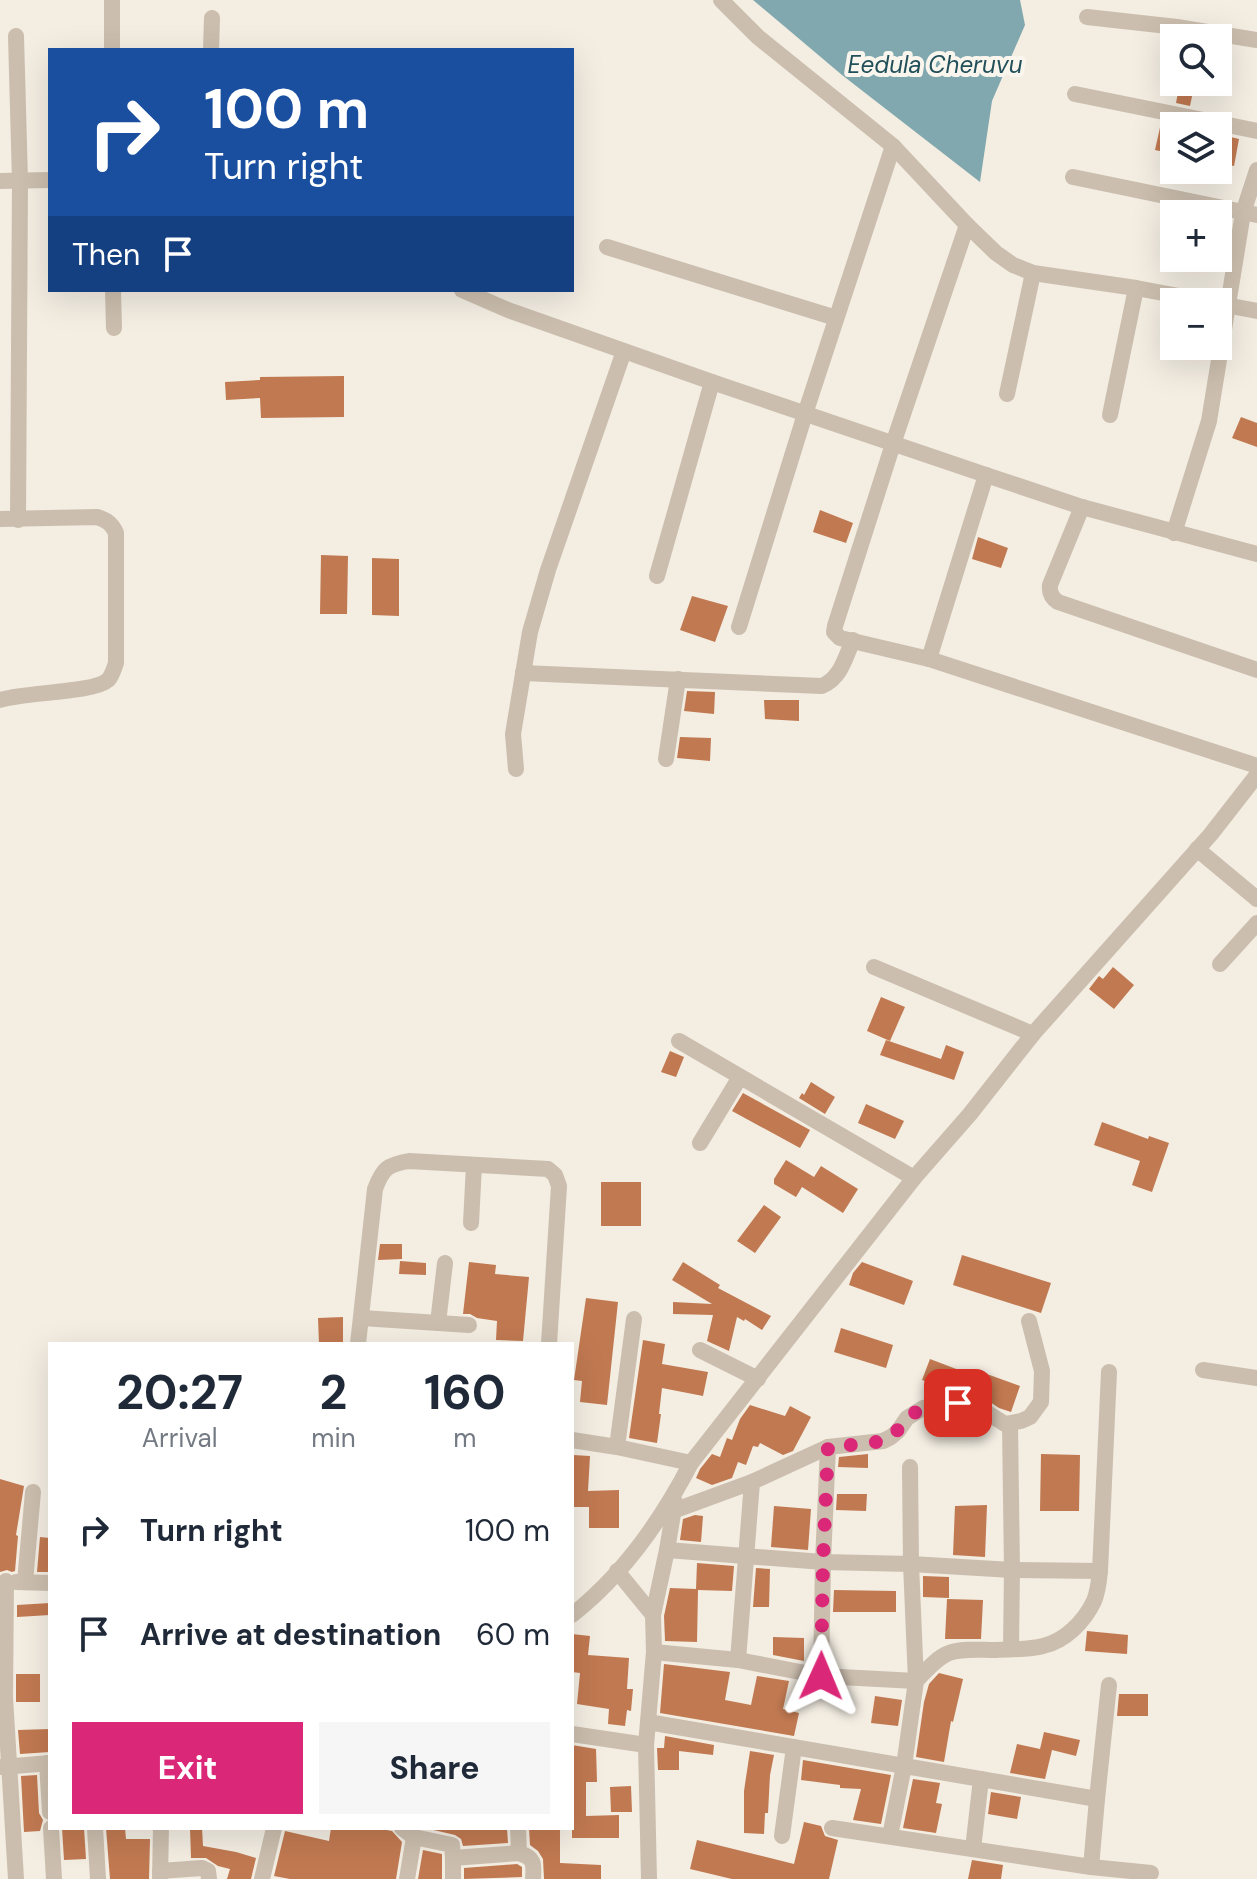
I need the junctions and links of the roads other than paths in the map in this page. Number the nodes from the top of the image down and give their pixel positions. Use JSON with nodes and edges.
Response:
{"nodes":[{"id":1,"x":112,"y":0,"type":"edge"},
{"id":2,"x":721,"y":0,"type":"edge"},
{"id":3,"x":1087,"y":17,"type":"dead end"},
{"id":4,"x":212,"y":18,"type":"dead end"},
{"id":5,"x":16,"y":36,"type":"dead end"},
{"id":6,"x":1257,"y":40,"type":"edge"},
{"id":7,"x":112,"y":48,"type":"edge"},
{"id":8,"x":211,"y":48,"type":"edge"},
{"id":9,"x":1075,"y":94,"type":"dead end"},
{"id":10,"x":1257,"y":131,"type":"edge"},
{"id":11,"x":893,"y":146,"type":"junction"},
{"id":12,"x":1257,"y":170,"type":"edge"},
{"id":13,"x":1073,"y":177,"type":"dead end"},
{"id":14,"x":48,"y":180,"type":"edge"},
{"id":15,"x":0,"y":181,"type":"edge"},
{"id":16,"x":20,"y":181,"type":"junction"},
{"id":17,"x":1250,"y":214,"type":"edge"},
{"id":18,"x":967,"y":225,"type":"junction"},
{"id":19,"x":607,"y":247,"type":"dead end"},
{"id":20,"x":1033,"y":273,"type":"junction"},
{"id":21,"x":1136,"y":288,"type":"junction"},
{"id":22,"x":1228,"y":288,"type":"edge"},
{"id":23,"x":113,"y":292,"type":"edge"},
{"id":24,"x":467,"y":292,"type":"edge"},
{"id":25,"x":1160,"y":292,"type":"edge"},
{"id":26,"x":1232,"y":306,"type":"edge"},
{"id":27,"x":1257,"y":311,"type":"edge"},
{"id":28,"x":836,"y":318,"type":"junction"},
{"id":29,"x":114,"y":328,"type":"dead end"},
{"id":30,"x":624,"y":351,"type":"junction"},
{"id":31,"x":1216,"y":360,"type":"edge"},
{"id":32,"x":712,"y":382,"type":"junction"},
{"id":33,"x":1007,"y":394,"type":"dead end"},
{"id":34,"x":805,"y":414,"type":"junction"},
{"id":35,"x":1110,"y":415,"type":"dead end"},
{"id":36,"x":893,"y":444,"type":"junction"},
{"id":37,"x":986,"y":475,"type":"junction"},
{"id":38,"x":1082,"y":507,"type":"junction"},
{"id":39,"x":0,"y":519,"type":"edge"},
{"id":40,"x":18,"y":520,"type":"junction"},
{"id":41,"x":1174,"y":533,"type":"junction"},
{"id":42,"x":1257,"y":554,"type":"edge"},
{"id":43,"x":657,"y":576,"type":"dead end"},
{"id":44,"x":739,"y":627,"type":"dead end"},
{"id":45,"x":853,"y":640,"type":"junction"},
{"id":46,"x":929,"y":659,"type":"junction"},
{"id":47,"x":1257,"y":670,"type":"edge"},
{"id":48,"x":523,"y":673,"type":"junction"},
{"id":49,"x":678,"y":679,"type":"junction"},
{"id":50,"x":0,"y":700,"type":"edge"},
{"id":51,"x":666,"y":759,"type":"dead end"},
{"id":52,"x":1257,"y":766,"type":"edge"},
{"id":53,"x":516,"y":769,"type":"dead end"},
{"id":54,"x":1257,"y":775,"type":"edge"},
{"id":55,"x":1197,"y":849,"type":"junction"},
{"id":56,"x":1257,"y":899,"type":"edge"},
{"id":57,"x":1257,"y":923,"type":"edge"},
{"id":58,"x":1220,"y":964,"type":"dead end"},
{"id":59,"x":874,"y":967,"type":"dead end"},
{"id":60,"x":1033,"y":1034,"type":"junction"},
{"id":61,"x":679,"y":1041,"type":"dead end"},
{"id":62,"x":740,"y":1077,"type":"junction"},
{"id":63,"x":700,"y":1143,"type":"dead end"},
{"id":64,"x":474,"y":1165,"type":"junction"},
{"id":65,"x":914,"y":1178,"type":"junction"},
{"id":66,"x":471,"y":1223,"type":"dead end"},
{"id":67,"x":445,"y":1263,"type":"dead end"},
{"id":68,"x":362,"y":1318,"type":"junction"},
{"id":69,"x":634,"y":1319,"type":"dead end"},
{"id":70,"x":1029,"y":1321,"type":"dead end"},
{"id":71,"x":438,"y":1323,"type":"junction"},
{"id":72,"x":469,"y":1325,"type":"dead end"},
{"id":73,"x":358,"y":1342,"type":"edge"},
{"id":74,"x":549,"y":1342,"type":"edge"},
{"id":75,"x":700,"y":1350,"type":"dead end"},
{"id":76,"x":1203,"y":1370,"type":"dead end"},
{"id":77,"x":1109,"y":1372,"type":"dead end"},
{"id":78,"x":1257,"y":1378,"type":"edge"},
{"id":79,"x":758,"y":1379,"type":"junction"},
{"id":80,"x":1010,"y":1424,"type":"junction"},
{"id":81,"x":574,"y":1440,"type":"edge"},
{"id":82,"x":617,"y":1447,"type":"junction"},
{"id":83,"x":828,"y":1447,"type":"junction"},
{"id":84,"x":691,"y":1463,"type":"junction"},
{"id":85,"x":910,"y":1467,"type":"dead end"},
{"id":86,"x":752,"y":1482,"type":"junction"},
{"id":87,"x":678,"y":1488,"type":"junction"},
{"id":88,"x":33,"y":1492,"type":"dead end"},
{"id":89,"x":673,"y":1511,"type":"junction"},
{"id":90,"x":667,"y":1550,"type":"junction"},
{"id":91,"x":747,"y":1557,"type":"junction"},
{"id":92,"x":823,"y":1562,"type":"junction"},
{"id":93,"x":911,"y":1564,"type":"junction"},
{"id":94,"x":1012,"y":1570,"type":"junction"},
{"id":95,"x":617,"y":1571,"type":"junction"},
{"id":96,"x":1100,"y":1571,"type":"junction"},
{"id":97,"x":3,"y":1581,"type":"edge"},
{"id":98,"x":25,"y":1582,"type":"junction"},
{"id":99,"x":48,"y":1583,"type":"edge"},
{"id":100,"x":574,"y":1613,"type":"edge"},
{"id":101,"x":653,"y":1615,"type":"junction"},
{"id":102,"x":1011,"y":1649,"type":"junction"},
{"id":103,"x":654,"y":1652,"type":"junction"},
{"id":104,"x":738,"y":1660,"type":"junction"},
{"id":105,"x":821,"y":1676,"type":"junction"},
{"id":106,"x":916,"y":1681,"type":"junction"},
{"id":107,"x":1109,"y":1685,"type":"dead end"},
{"id":108,"x":648,"y":1722,"type":"junction"},
{"id":109,"x":574,"y":1734,"type":"edge"},
{"id":110,"x":646,"y":1745,"type":"junction"},
{"id":111,"x":794,"y":1747,"type":"junction"},
{"id":112,"x":48,"y":1763,"type":"edge"},
{"id":113,"x":5,"y":1766,"type":"edge"},
{"id":114,"x":904,"y":1766,"type":"junction"},
{"id":115,"x":981,"y":1779,"type":"junction"},
{"id":116,"x":1097,"y":1799,"type":"junction"},
{"id":117,"x":832,"y":1828,"type":"dead end"},
{"id":118,"x":51,"y":1830,"type":"edge"},
{"id":119,"x":95,"y":1830,"type":"edge"},
{"id":120,"x":161,"y":1830,"type":"edge"},
{"id":121,"x":274,"y":1830,"type":"edge"},
{"id":122,"x":452,"y":1830,"type":"edge"},
{"id":123,"x":518,"y":1830,"type":"edge"},
{"id":124,"x":408,"y":1832,"type":"edge"},
{"id":125,"x":782,"y":1836,"type":"dead end"},
{"id":126,"x":890,"y":1836,"type":"junction"},
{"id":127,"x":973,"y":1849,"type":"junction"},
{"id":128,"x":452,"y":1852,"type":"junction"},
{"id":129,"x":519,"y":1853,"type":"junction"},
{"id":130,"x":1091,"y":1867,"type":"junction"},
{"id":131,"x":1151,"y":1873,"type":"dead end"},
{"id":132,"x":160,"y":1875,"type":"edge"},
{"id":133,"x":16,"y":1879,"type":"edge"},
{"id":134,"x":54,"y":1879,"type":"edge"},
{"id":135,"x":98,"y":1879,"type":"edge"},
{"id":136,"x":209,"y":1879,"type":"edge"},
{"id":137,"x":262,"y":1879,"type":"edge"},
{"id":138,"x":407,"y":1879,"type":"edge"},
{"id":139,"x":453,"y":1879,"type":"edge"},
{"id":140,"x":533,"y":1879,"type":"edge"},
{"id":141,"x":649,"y":1879,"type":"edge"}],
"edges":[{"from":1,"to":7,"type":"street"},
{"from":2,"to":11,"type":"street"},
{"from":3,"to":6,"type":"street"},
{"from":4,"to":8,"type":"street"},
{"from":5,"to":16,"type":"street"},
{"from":9,"to":10,"type":"street"},
{"from":11,"to":18,"type":"street"},
{"from":11,"to":28,"type":"street"},
{"from":12,"to":17,"type":"street"},
{"from":13,"to":17,"type":"street"},
{"from":14,"to":16,"type":"street"},
{"from":15,"to":16,"type":"street"},
{"from":16,"to":40,"type":"street"},
{"from":17,"to":22,"type":"street"},
{"from":18,"to":20,"type":"street"},
{"from":18,"to":36,"type":"street"},
{"from":19,"to":28,"type":"street"},
{"from":20,"to":21,"type":"street"},
{"from":20,"to":33,"type":"street"},
{"from":21,"to":25,"type":"street"},
{"from":21,"to":35,"type":"street"},
{"from":23,"to":29,"type":"street"},
{"from":24,"to":30,"type":"street"},
{"from":26,"to":27,"type":"street"},
{"from":28,"to":34,"type":"street"},
{"from":30,"to":32,"type":"street"},
{"from":30,"to":48,"type":"street"},
{"from":31,"to":41,"type":"street"},
{"from":32,"to":34,"type":"street"},
{"from":32,"to":43,"type":"street"},
{"from":34,"to":36,"type":"street"},
{"from":34,"to":44,"type":"street"},
{"from":36,"to":37,"type":"street"},
{"from":36,"to":45,"type":"street"},
{"from":37,"to":38,"type":"street"},
{"from":37,"to":46,"type":"street"},
{"from":38,"to":41,"type":"street"},
{"from":38,"to":47,"type":"street"},
{"from":39,"to":40,"type":"street"},
{"from":40,"to":50,"type":"street"},
{"from":41,"to":42,"type":"street"},
{"from":45,"to":46,"type":"street"},
{"from":45,"to":49,"type":"street"},
{"from":46,"to":52,"type":"street"},
{"from":48,"to":49,"type":"street"},
{"from":48,"to":53,"type":"street"},
{"from":49,"to":51,"type":"street"},
{"from":54,"to":55,"type":"street"},
{"from":55,"to":56,"type":"street"},
{"from":55,"to":60,"type":"street"},
{"from":57,"to":58,"type":"street"},
{"from":59,"to":60,"type":"street"},
{"from":60,"to":65,"type":"street"},
{"from":61,"to":62,"type":"street"},
{"from":62,"to":63,"type":"street"},
{"from":62,"to":65,"type":"street"},
{"from":64,"to":66,"type":"street"},
{"from":64,"to":68,"type":"street"},
{"from":64,"to":74,"type":"street"},
{"from":65,"to":79,"type":"street"},
{"from":67,"to":71,"type":"street"},
{"from":68,"to":71,"type":"street"},
{"from":68,"to":73,"type":"street"},
{"from":69,"to":82,"type":"street"},
{"from":70,"to":80,"type":"street"},
{"from":71,"to":72,"type":"street"},
{"from":75,"to":79,"type":"street"},
{"from":76,"to":78,"type":"street"},
{"from":77,"to":96,"type":"street"},
{"from":79,"to":84,"type":"street"},
{"from":80,"to":83,"type":"street"},
{"from":80,"to":94,"type":"street"},
{"from":81,"to":82,"type":"street"},
{"from":82,"to":84,"type":"street"},
{"from":83,"to":86,"type":"street"},
{"from":83,"to":92,"type":"street"},
{"from":84,"to":87,"type":"street"},
{"from":85,"to":93,"type":"street"},
{"from":86,"to":89,"type":"street"},
{"from":86,"to":91,"type":"street"},
{"from":87,"to":89,"type":"street"},
{"from":87,"to":95,"type":"street"},
{"from":88,"to":98,"type":"street"},
{"from":89,"to":90,"type":"street"},
{"from":90,"to":91,"type":"street"},
{"from":90,"to":101,"type":"street"},
{"from":91,"to":92,"type":"street"},
{"from":91,"to":104,"type":"street"},
{"from":92,"to":93,"type":"street"},
{"from":92,"to":105,"type":"street"},
{"from":93,"to":94,"type":"street"},
{"from":93,"to":106,"type":"street"},
{"from":94,"to":96,"type":"street"},
{"from":94,"to":102,"type":"street"},
{"from":95,"to":100,"type":"street"},
{"from":95,"to":101,"type":"street"},
{"from":96,"to":102,"type":"street"},
{"from":97,"to":98,"type":"street"},
{"from":97,"to":113,"type":"street"},
{"from":98,"to":99,"type":"street"},
{"from":101,"to":103,"type":"street"},
{"from":102,"to":106,"type":"street"},
{"from":103,"to":104,"type":"street"},
{"from":103,"to":108,"type":"street"},
{"from":104,"to":105,"type":"street"},
{"from":105,"to":106,"type":"street"},
{"from":106,"to":114,"type":"street"},
{"from":107,"to":116,"type":"street"},
{"from":108,"to":110,"type":"street"},
{"from":108,"to":111,"type":"street"},
{"from":109,"to":110,"type":"street"},
{"from":110,"to":141,"type":"street"},
{"from":111,"to":114,"type":"street"},
{"from":111,"to":125,"type":"street"},
{"from":112,"to":113,"type":"street"},
{"from":113,"to":133,"type":"street"},
{"from":114,"to":115,"type":"street"},
{"from":114,"to":126,"type":"street"},
{"from":115,"to":116,"type":"street"},
{"from":115,"to":127,"type":"street"},
{"from":116,"to":130,"type":"street"},
{"from":117,"to":126,"type":"street"},
{"from":118,"to":134,"type":"street"},
{"from":119,"to":135,"type":"street"},
{"from":120,"to":132,"type":"street"},
{"from":121,"to":137,"type":"street"},
{"from":122,"to":128,"type":"street"},
{"from":123,"to":129,"type":"street"},
{"from":124,"to":128,"type":"street"},
{"from":124,"to":138,"type":"street"},
{"from":126,"to":127,"type":"street"},
{"from":127,"to":130,"type":"street"},
{"from":128,"to":129,"type":"street"},
{"from":128,"to":139,"type":"street"},
{"from":129,"to":140,"type":"street"},
{"from":130,"to":131,"type":"street"},
{"from":132,"to":136,"type":"street"}]}
